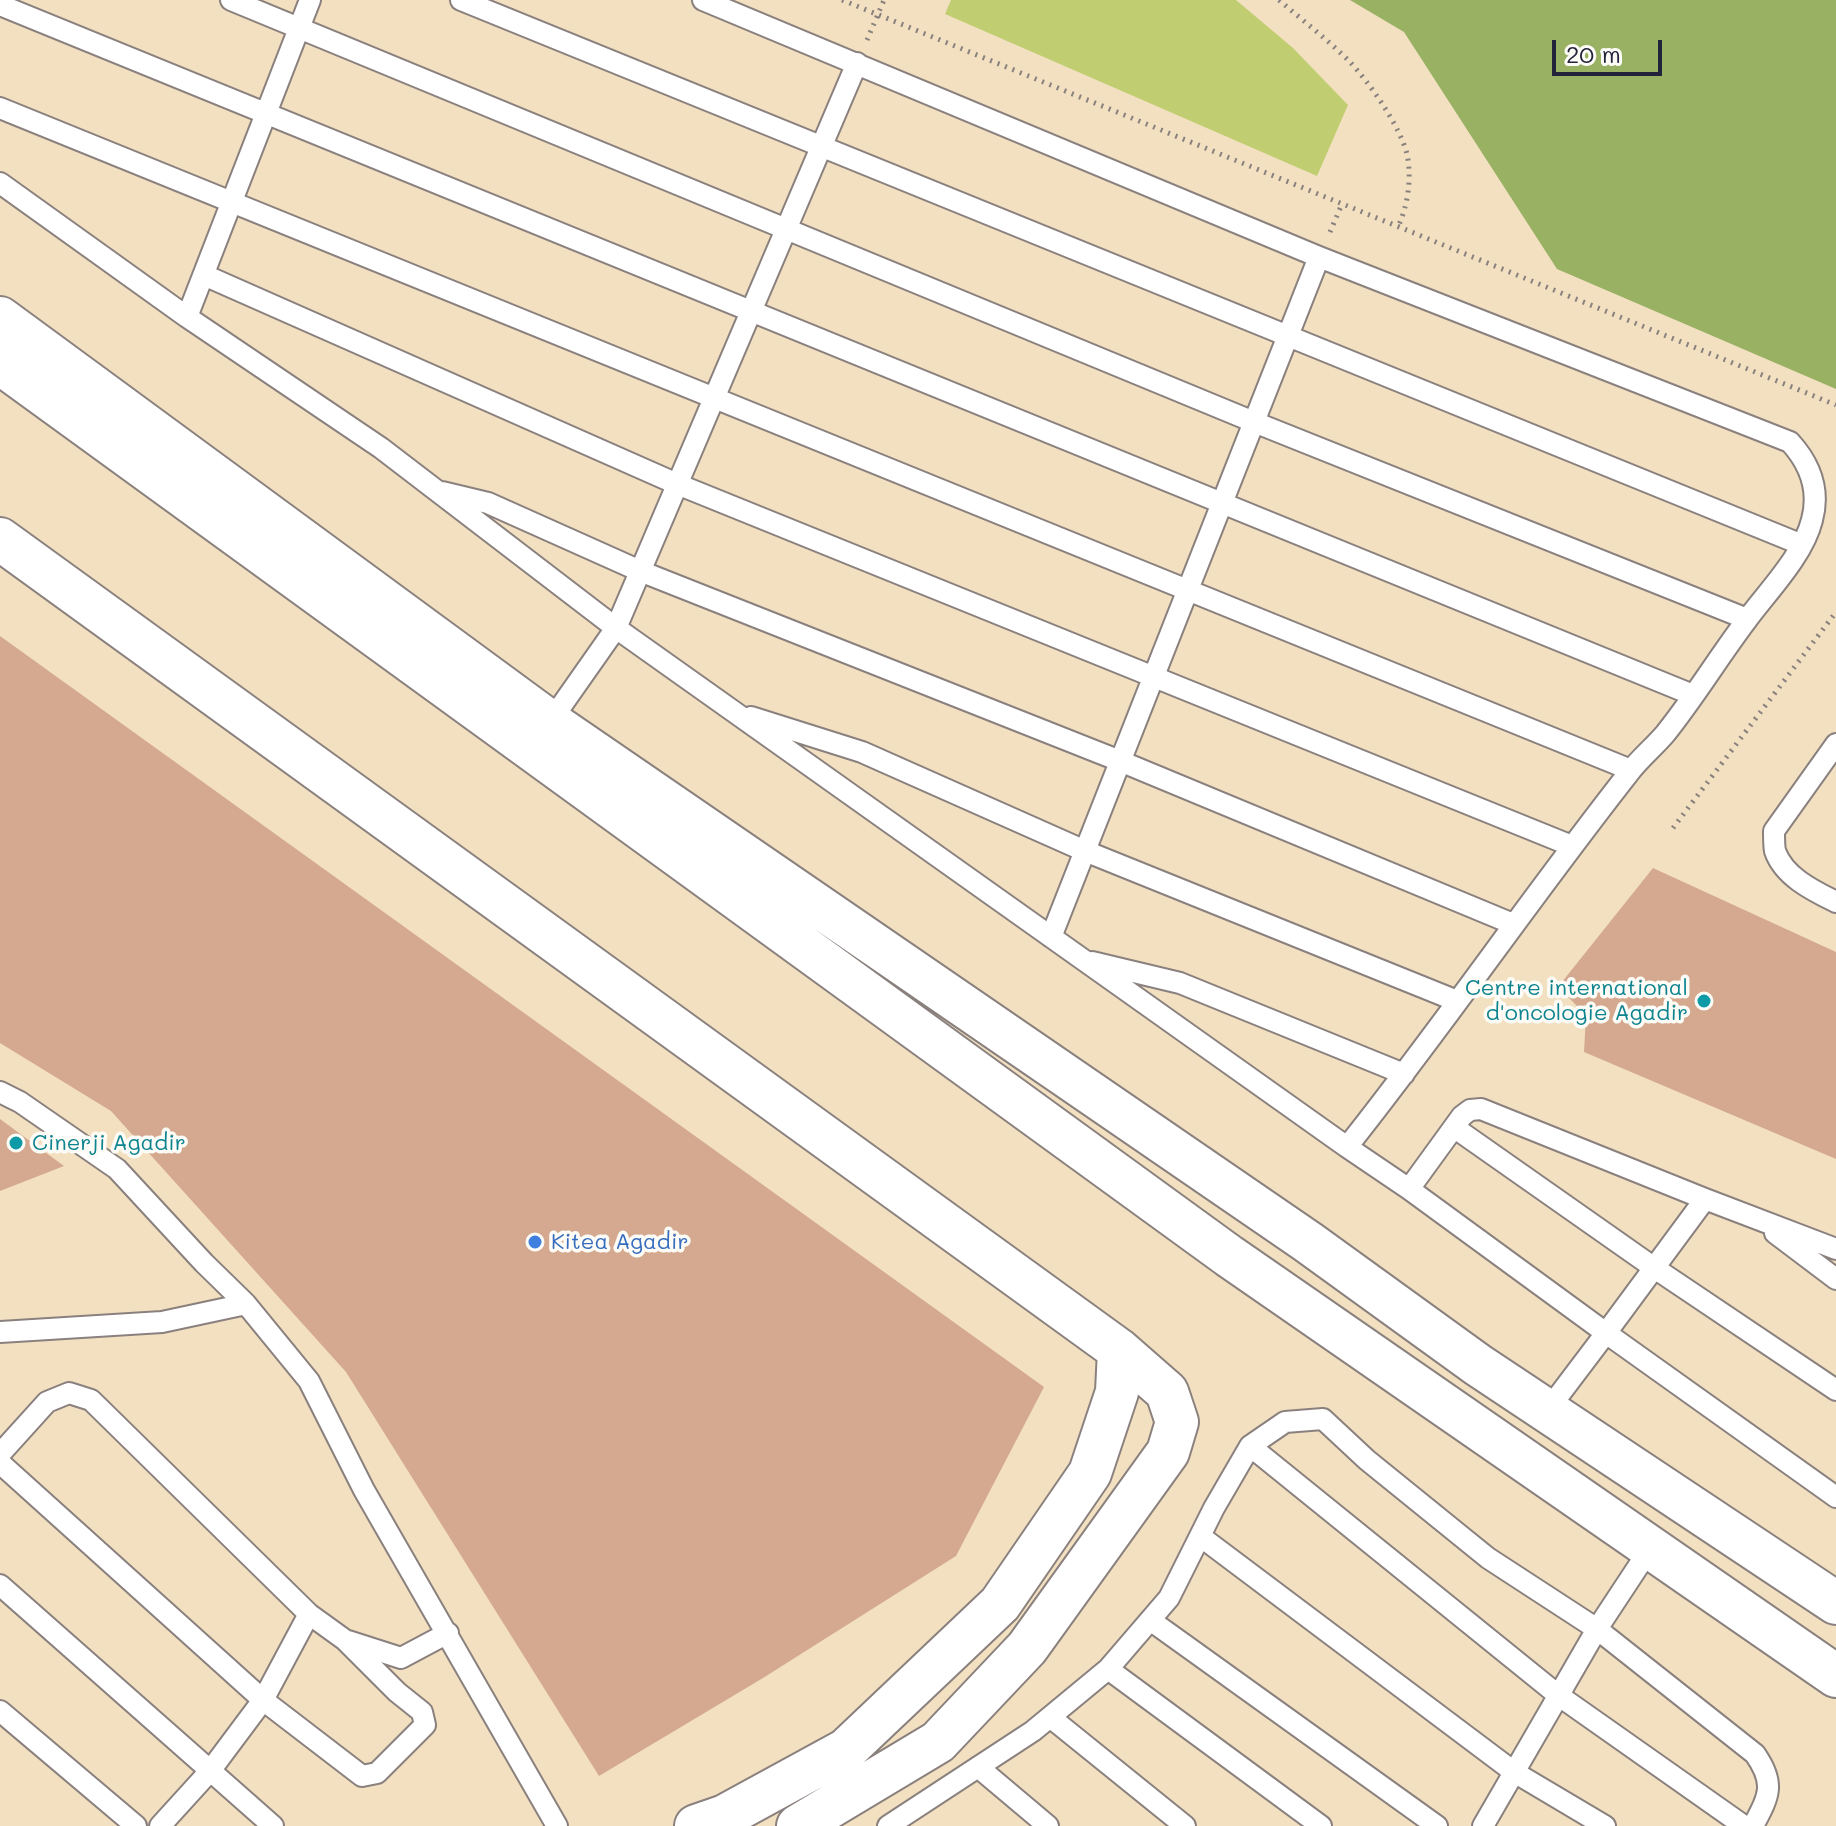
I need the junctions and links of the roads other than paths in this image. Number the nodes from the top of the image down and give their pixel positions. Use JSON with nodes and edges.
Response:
{"nodes":[{"id":1,"x":231,"y":0,"type":"edge"},
{"id":2,"x":310,"y":0,"type":"edge"},
{"id":3,"x":461,"y":0,"type":"edge"},
{"id":4,"x":703,"y":0,"type":"edge"},
{"id":5,"x":0,"y":5,"type":"edge"},
{"id":6,"x":300,"y":27,"type":"junction"},
{"id":7,"x":857,"y":63,"type":"junction"},
{"id":8,"x":0,"y":108,"type":"edge"},
{"id":9,"x":266,"y":114,"type":"junction"},
{"id":10,"x":822,"y":146,"type":"junction"},
{"id":11,"x":0,"y":183,"type":"edge"},
{"id":12,"x":231,"y":204,"type":"junction"},
{"id":13,"x":786,"y":228,"type":"junction"},
{"id":14,"x":1319,"y":257,"type":"junction"},
{"id":15,"x":204,"y":275,"type":"junction"},
{"id":16,"x":750,"y":313,"type":"junction"},
{"id":17,"x":187,"y":317,"type":"junction"},
{"id":18,"x":0,"y":318,"type":"edge"},
{"id":19,"x":1288,"y":336,"type":"junction"},
{"id":20,"x":0,"y":363,"type":"edge"},
{"id":21,"x":714,"y":399,"type":"junction"},
{"id":22,"x":1254,"y":422,"type":"junction"},
{"id":23,"x":677,"y":484,"type":"junction"},
{"id":24,"x":436,"y":491,"type":"junction"},
{"id":25,"x":1221,"y":505,"type":"junction"},
{"id":26,"x":0,"y":539,"type":"edge"},
{"id":27,"x":1800,"y":544,"type":"junction"},
{"id":28,"x":640,"y":571,"type":"junction"},
{"id":29,"x":1188,"y":590,"type":"junction"},
{"id":30,"x":1747,"y":619,"type":"junction"},
{"id":31,"x":616,"y":628,"type":"junction"},
{"id":32,"x":1153,"y":678,"type":"junction"},
{"id":33,"x":1693,"y":695,"type":"junction"},
{"id":34,"x":732,"y":711,"type":"junction"},
{"id":35,"x":550,"y":722,"type":"junction"},
{"id":36,"x":1836,"y":744,"type":"edge"},
{"id":37,"x":1120,"y":761,"type":"junction"},
{"id":38,"x":1631,"y":770,"type":"junction"},
{"id":39,"x":1572,"y":846,"type":"junction"},
{"id":40,"x":1085,"y":851,"type":"junction"},
{"id":41,"x":1836,"y":902,"type":"edge"},
{"id":42,"x":1513,"y":924,"type":"junction"},
{"id":43,"x":1051,"y":937,"type":"junction"},
{"id":44,"x":1081,"y":959,"type":"junction"},
{"id":45,"x":1457,"y":1001,"type":"junction"},
{"id":46,"x":1404,"y":1074,"type":"junction"},
{"id":47,"x":0,"y":1092,"type":"edge"},
{"id":48,"x":1455,"y":1128,"type":"junction"},
{"id":49,"x":1347,"y":1147,"type":"junction"},
{"id":50,"x":1409,"y":1189,"type":"junction"},
{"id":51,"x":1705,"y":1199,"type":"junction"},
{"id":52,"x":1756,"y":1219,"type":"junction"},
{"id":53,"x":1836,"y":1249,"type":"edge"},
{"id":54,"x":1653,"y":1267,"type":"junction"},
{"id":55,"x":1836,"y":1279,"type":"edge"},
{"id":56,"x":246,"y":1304,"type":"junction"},
{"id":57,"x":0,"y":1332,"type":"edge"},
{"id":58,"x":1606,"y":1333,"type":"junction"},
{"id":59,"x":1119,"y":1350,"type":"junction"},
{"id":60,"x":1836,"y":1390,"type":"edge"},
{"id":61,"x":1547,"y":1411,"type":"junction"},
{"id":62,"x":1250,"y":1446,"type":"junction"},
{"id":63,"x":0,"y":1454,"type":"edge"},
{"id":64,"x":0,"y":1463,"type":"edge"},
{"id":65,"x":1836,"y":1497,"type":"edge"},
{"id":66,"x":1200,"y":1536,"type":"junction"},
{"id":67,"x":1651,"y":1547,"type":"junction"},
{"id":68,"x":0,"y":1585,"type":"edge"},
{"id":69,"x":1836,"y":1603,"type":"edge"},
{"id":70,"x":309,"y":1614,"type":"junction"},
{"id":71,"x":1150,"y":1620,"type":"junction"},
{"id":72,"x":1597,"y":1629,"type":"junction"},
{"id":73,"x":448,"y":1633,"type":"junction"},
{"id":74,"x":345,"y":1640,"type":"junction"},
{"id":75,"x":1108,"y":1669,"type":"junction"},
{"id":76,"x":1836,"y":1676,"type":"edge"},
{"id":77,"x":1558,"y":1695,"type":"junction"},
{"id":78,"x":263,"y":1700,"type":"junction"},
{"id":79,"x":0,"y":1711,"type":"edge"},
{"id":80,"x":1050,"y":1717,"type":"junction"},
{"id":81,"x":978,"y":1767,"type":"junction"},
{"id":82,"x":210,"y":1771,"type":"junction"},
{"id":83,"x":1514,"y":1772,"type":"junction"},
{"id":84,"x":136,"y":1826,"type":"edge"},
{"id":85,"x":160,"y":1826,"type":"edge"},
{"id":86,"x":273,"y":1826,"type":"edge"},
{"id":87,"x":557,"y":1826,"type":"edge"},
{"id":88,"x":696,"y":1826,"type":"edge"},
{"id":89,"x":798,"y":1826,"type":"edge"},
{"id":90,"x":888,"y":1826,"type":"edge"},
{"id":91,"x":1048,"y":1826,"type":"edge"},
{"id":92,"x":1185,"y":1826,"type":"edge"},
{"id":93,"x":1321,"y":1826,"type":"edge"},
{"id":94,"x":1437,"y":1826,"type":"edge"},
{"id":95,"x":1483,"y":1826,"type":"edge"},
{"id":96,"x":1605,"y":1826,"type":"edge"},
{"id":97,"x":1744,"y":1826,"type":"edge"},
{"id":98,"x":1753,"y":1826,"type":"edge"}],
"edges":[{"from":1,"to":6,"type":"lane"},
{"from":2,"to":6,"type":"lane"},
{"from":3,"to":10,"type":"lane"},
{"from":4,"to":7,"type":"lane"},
{"from":5,"to":9,"type":"lane"},
{"from":6,"to":9,"type":"lane"},
{"from":6,"to":13,"type":"lane"},
{"from":7,"to":10,"type":"lane"},
{"from":7,"to":14,"type":"lane"},
{"from":8,"to":12,"type":"lane"},
{"from":9,"to":12,"type":"lane"},
{"from":9,"to":16,"type":"lane"},
{"from":10,"to":13,"type":"lane"},
{"from":10,"to":19,"type":"lane"},
{"from":11,"to":17,"type":"lane"},
{"from":12,"to":15,"type":"lane"},
{"from":12,"to":21,"type":"lane"},
{"from":13,"to":16,"type":"lane"},
{"from":13,"to":22,"type":"lane"},
{"from":14,"to":19,"type":"lane"},
{"from":14,"to":27,"type":"lane"},
{"from":15,"to":17,"type":"lane"},
{"from":15,"to":23,"type":"lane"},
{"from":16,"to":21,"type":"lane"},
{"from":16,"to":25,"type":"lane"},
{"from":17,"to":24,"type":"lane"},
{"from":18,"to":35,"type":"street"},
{"from":19,"to":22,"type":"lane"},
{"from":19,"to":27,"type":"lane"},
{"from":20,"to":67,"type":"street"},
{"from":21,"to":23,"type":"lane"},
{"from":21,"to":29,"type":"lane"},
{"from":22,"to":25,"type":"lane"},
{"from":22,"to":30,"type":"lane"},
{"from":23,"to":28,"type":"lane"},
{"from":23,"to":32,"type":"lane"},
{"from":24,"to":28,"type":"lane"},
{"from":24,"to":31,"type":"lane"},
{"from":25,"to":29,"type":"lane"},
{"from":25,"to":33,"type":"lane"},
{"from":26,"to":59,"type":"street"},
{"from":27,"to":30,"type":"lane"},
{"from":28,"to":31,"type":"lane"},
{"from":28,"to":37,"type":"lane"},
{"from":29,"to":32,"type":"lane"},
{"from":29,"to":38,"type":"lane"},
{"from":30,"to":33,"type":"lane"},
{"from":31,"to":34,"type":"lane"},
{"from":31,"to":35,"type":"lane"},
{"from":32,"to":37,"type":"lane"},
{"from":32,"to":39,"type":"lane"},
{"from":33,"to":38,"type":"lane"},
{"from":34,"to":40,"type":"lane"},
{"from":34,"to":43,"type":"lane"},
{"from":35,"to":61,"type":"street"},
{"from":36,"to":41,"type":"lane"},
{"from":37,"to":40,"type":"lane"},
{"from":37,"to":42,"type":"lane"},
{"from":38,"to":39,"type":"lane"},
{"from":39,"to":42,"type":"lane"},
{"from":40,"to":43,"type":"lane"},
{"from":40,"to":45,"type":"lane"},
{"from":42,"to":45,"type":"lane"},
{"from":43,"to":44,"type":"lane"},
{"from":44,"to":46,"type":"lane"},
{"from":44,"to":49,"type":"lane"},
{"from":45,"to":46,"type":"lane"},
{"from":46,"to":49,"type":"lane"},
{"from":47,"to":56,"type":"lane"},
{"from":48,"to":50,"type":"lane"},
{"from":48,"to":51,"type":"lane"},
{"from":48,"to":54,"type":"lane"},
{"from":49,"to":50,"type":"lane"},
{"from":50,"to":58,"type":"lane"},
{"from":51,"to":52,"type":"lane"},
{"from":51,"to":54,"type":"lane"},
{"from":52,"to":53,"type":"lane"},
{"from":52,"to":55,"type":"lane"},
{"from":54,"to":58,"type":"lane"},
{"from":54,"to":60,"type":"lane"},
{"from":56,"to":57,"type":"lane"},
{"from":56,"to":73,"type":"lane"},
{"from":58,"to":61,"type":"lane"},
{"from":58,"to":65,"type":"lane"},
{"from":59,"to":88,"type":"street"},
{"from":59,"to":89,"type":"street"},
{"from":61,"to":69,"type":"street"},
{"from":62,"to":66,"type":"lane"},
{"from":62,"to":72,"type":"lane"},
{"from":62,"to":77,"type":"lane"},
{"from":63,"to":70,"type":"lane"},
{"from":64,"to":78,"type":"lane"},
{"from":66,"to":71,"type":"lane"},
{"from":66,"to":83,"type":"lane"},
{"from":67,"to":72,"type":"lane"},
{"from":67,"to":76,"type":"street"},
{"from":68,"to":82,"type":"lane"},
{"from":70,"to":74,"type":"lane"},
{"from":70,"to":78,"type":"lane"},
{"from":71,"to":75,"type":"lane"},
{"from":71,"to":94,"type":"lane"},
{"from":72,"to":77,"type":"lane"},
{"from":72,"to":98,"type":"lane"},
{"from":73,"to":74,"type":"lane"},
{"from":73,"to":87,"type":"lane"},
{"from":74,"to":78,"type":"lane"},
{"from":75,"to":80,"type":"lane"},
{"from":75,"to":93,"type":"lane"},
{"from":77,"to":83,"type":"lane"},
{"from":77,"to":97,"type":"lane"},
{"from":78,"to":82,"type":"lane"},
{"from":79,"to":84,"type":"lane"},
{"from":80,"to":81,"type":"lane"},
{"from":80,"to":92,"type":"lane"},
{"from":81,"to":90,"type":"lane"},
{"from":81,"to":91,"type":"lane"},
{"from":82,"to":85,"type":"lane"},
{"from":82,"to":86,"type":"lane"},
{"from":83,"to":95,"type":"lane"},
{"from":83,"to":96,"type":"lane"}]}
